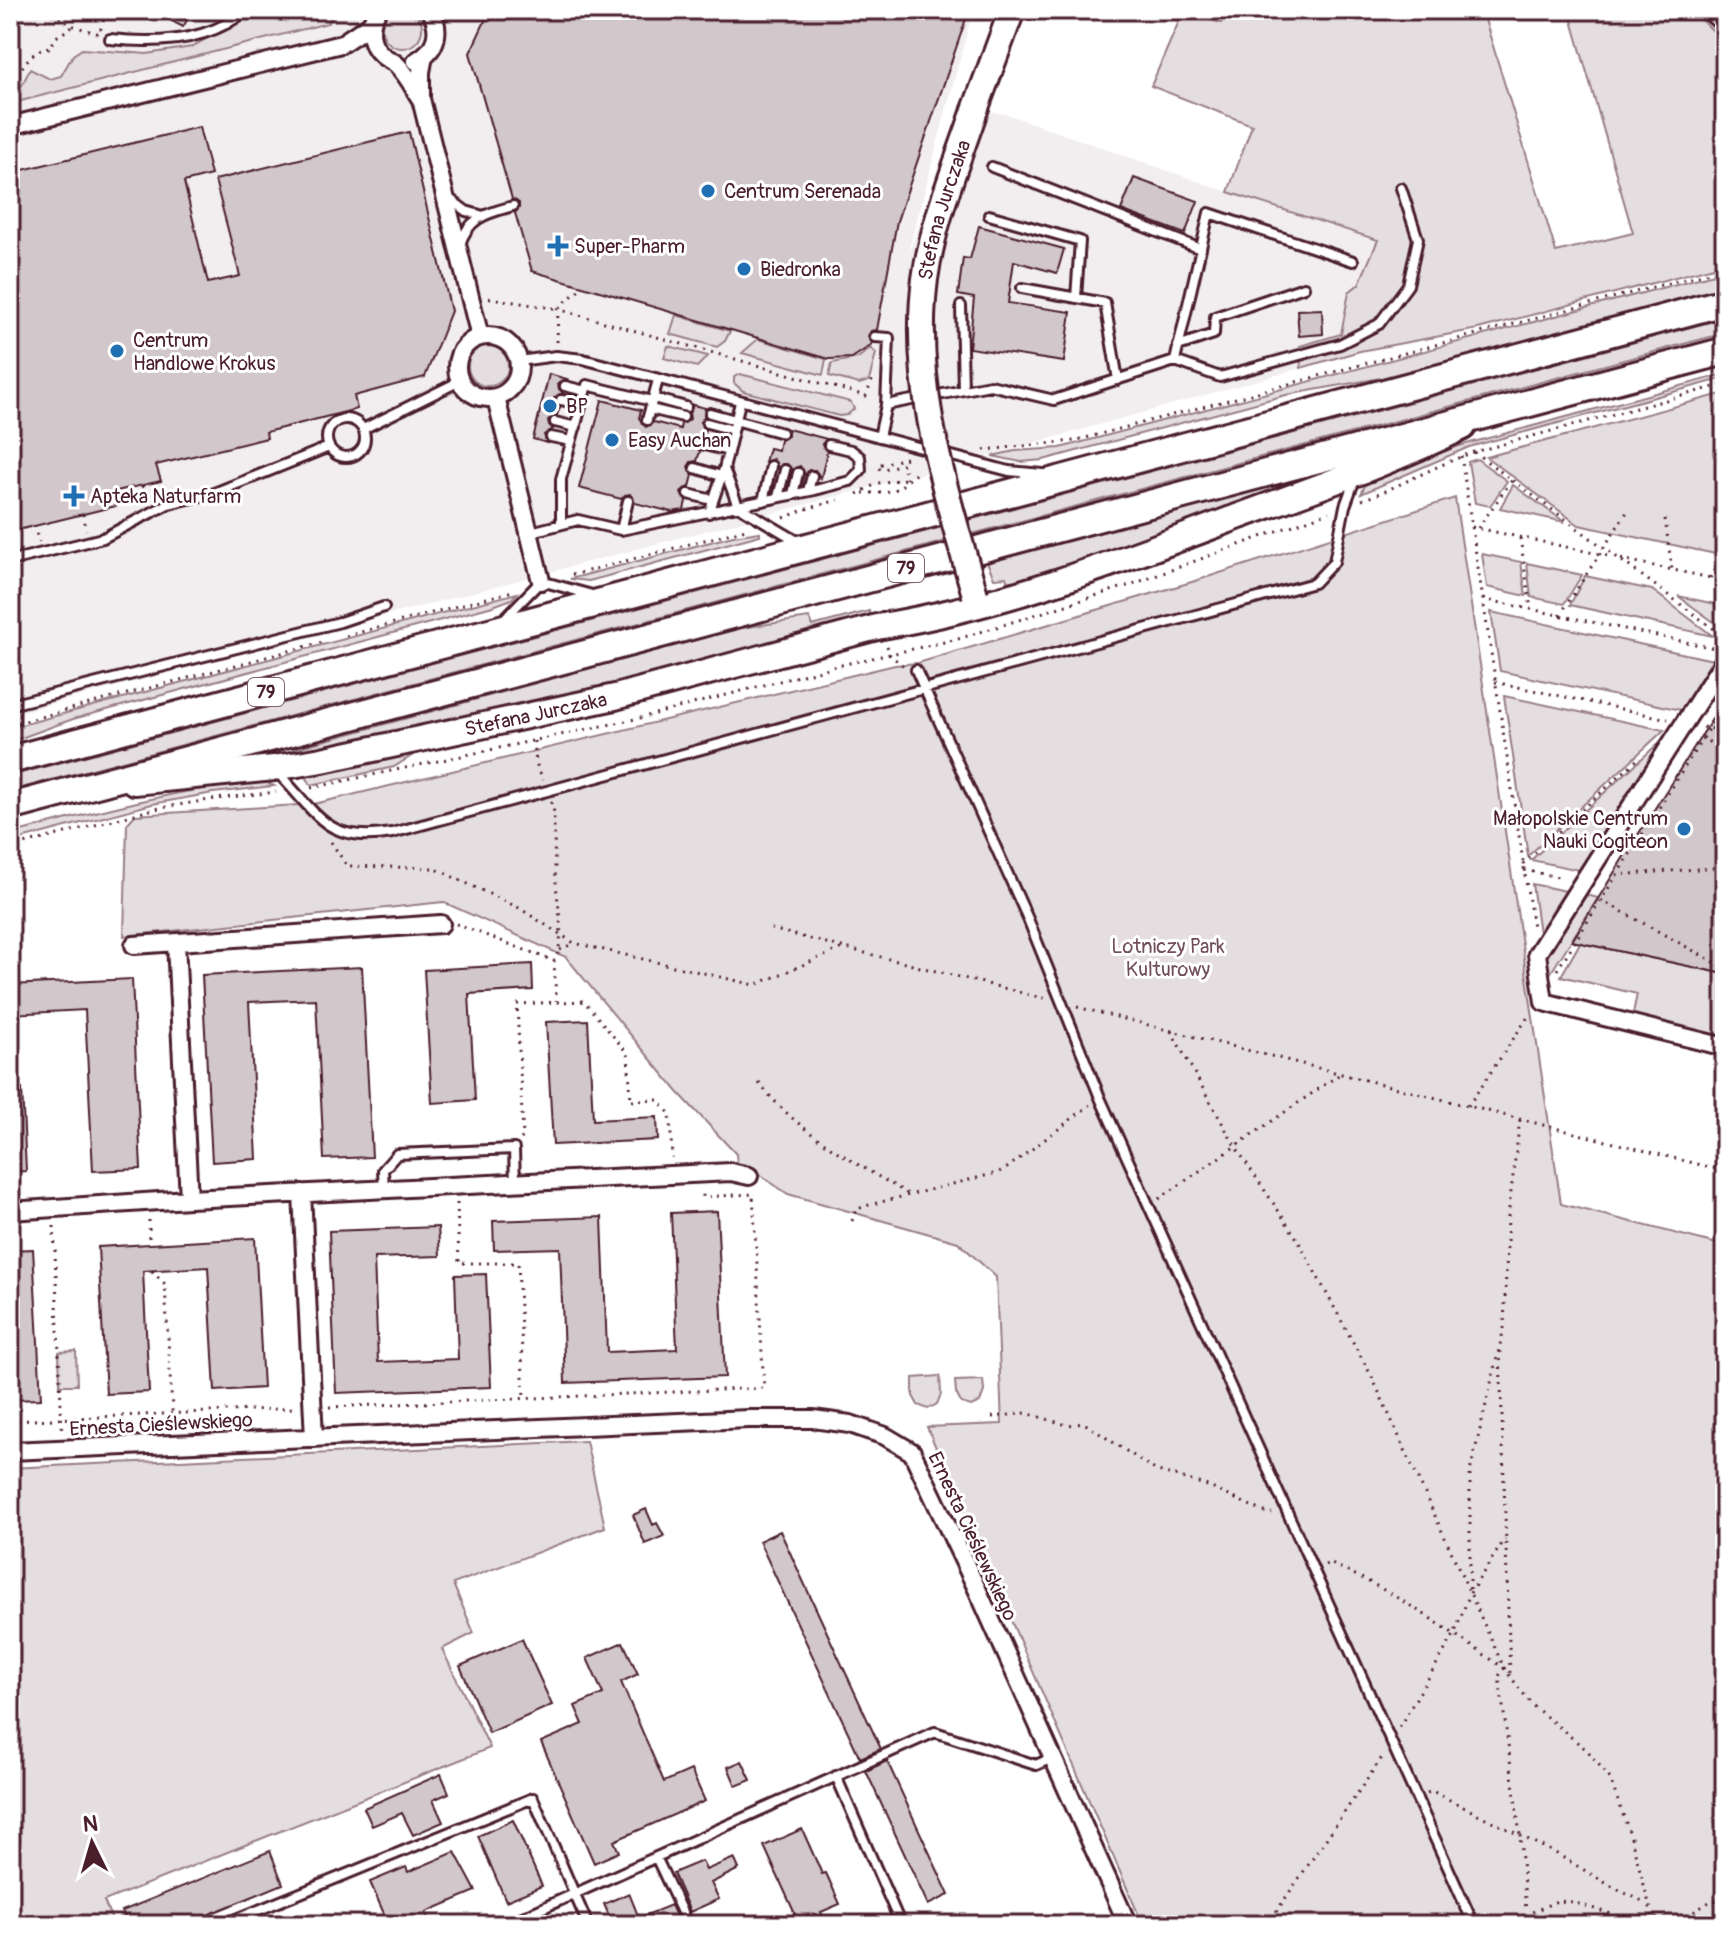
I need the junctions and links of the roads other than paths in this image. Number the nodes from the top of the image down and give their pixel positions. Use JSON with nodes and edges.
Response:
{"nodes":[{"id":1,"x":246,"y":10,"type":"edge"},
{"id":2,"x":430,"y":10,"type":"edge"},
{"id":3,"x":1012,"y":10,"type":"edge"},
{"id":4,"x":1714,"y":10,"type":"edge"},
{"id":5,"x":374,"y":17,"type":"edge"},
{"id":6,"x":1725,"y":19,"type":"edge"},
{"id":7,"x":110,"y":39,"type":"dead end"},
{"id":8,"x":341,"y":44,"type":"junction"},
{"id":9,"x":379,"y":52,"type":"junction"},
{"id":10,"x":424,"y":56,"type":"junction"},
{"id":11,"x":394,"y":62,"type":"junction"},
{"id":12,"x":421,"y":99,"type":"junction"},
{"id":13,"x":10,"y":126,"type":"edge"},
{"id":14,"x":992,"y":167,"type":"dead end"},
{"id":15,"x":1401,"y":188,"type":"dead end"},
{"id":16,"x":444,"y":193,"type":"junction"},
{"id":17,"x":513,"y":206,"type":"dead end"},
{"id":18,"x":480,"y":215,"type":"junction"},
{"id":19,"x":989,"y":215,"type":"dead end"},
{"id":20,"x":1201,"y":249,"type":"junction"},
{"id":21,"x":459,"y":250,"type":"junction"},
{"id":22,"x":1353,"y":261,"type":"dead end"},
{"id":23,"x":1304,"y":287,"type":"dead end"},
{"id":24,"x":1022,"y":288,"type":"dead end"},
{"id":25,"x":1076,"y":298,"type":"junction"},
{"id":26,"x":1725,"y":302,"type":"edge"},
{"id":27,"x":961,"y":306,"type":"dead end"},
{"id":28,"x":480,"y":337,"type":"junction"},
{"id":29,"x":875,"y":337,"type":"dead end"},
{"id":30,"x":1178,"y":346,"type":"junction"},
{"id":31,"x":1725,"y":351,"type":"edge"},
{"id":32,"x":519,"y":361,"type":"junction"},
{"id":33,"x":1175,"y":361,"type":"junction"},
{"id":34,"x":658,"y":380,"type":"junction"},
{"id":35,"x":1118,"y":380,"type":"junction"},
{"id":36,"x":460,"y":381,"type":"junction"},
{"id":37,"x":565,"y":386,"type":"dead end"},
{"id":38,"x":963,"y":390,"type":"junction"},
{"id":39,"x":585,"y":391,"type":"junction"},
{"id":40,"x":496,"y":398,"type":"junction"},
{"id":41,"x":561,"y":400,"type":"dead end"},
{"id":42,"x":652,"y":402,"type":"junction"},
{"id":43,"x":740,"y":402,"type":"junction"},
{"id":44,"x":582,"y":404,"type":"junction"},
{"id":45,"x":886,"y":405,"type":"junction"},
{"id":46,"x":686,"y":407,"type":"dead end"},
{"id":47,"x":710,"y":413,"type":"dead end"},
{"id":48,"x":1490,"y":414,"type":"junction"},
{"id":49,"x":683,"y":417,"type":"dead end"},
{"id":50,"x":647,"y":420,"type":"dead end"},
{"id":51,"x":736,"y":420,"type":"junction"},
{"id":52,"x":555,"y":422,"type":"dead end"},
{"id":53,"x":707,"y":423,"type":"dead end"},
{"id":54,"x":576,"y":427,"type":"junction"},
{"id":55,"x":363,"y":429,"type":"junction"},
{"id":56,"x":733,"y":430,"type":"junction"},
{"id":57,"x":782,"y":433,"type":"dead end"},
{"id":58,"x":551,"y":437,"type":"dead end"},
{"id":59,"x":879,"y":437,"type":"junction"},
{"id":60,"x":571,"y":441,"type":"junction"},
{"id":61,"x":701,"y":444,"type":"dead end"},
{"id":62,"x":829,"y":445,"type":"dead end"},
{"id":63,"x":329,"y":447,"type":"junction"},
{"id":64,"x":728,"y":451,"type":"junction"},
{"id":65,"x":771,"y":466,"type":"dead end"},
{"id":66,"x":695,"y":468,"type":"dead end"},
{"id":67,"x":785,"y":470,"type":"dead end"},
{"id":68,"x":723,"y":472,"type":"junction"},
{"id":69,"x":1360,"y":472,"type":"junction"},
{"id":70,"x":798,"y":473,"type":"dead end"},
{"id":71,"x":812,"y":476,"type":"dead end"},
{"id":72,"x":1071,"y":477,"type":"junction"},
{"id":73,"x":812,"y":491,"type":"junction"},
{"id":74,"x":688,"y":494,"type":"dead end"},
{"id":75,"x":793,"y":494,"type":"junction"},
{"id":76,"x":778,"y":497,"type":"junction"},
{"id":77,"x":713,"y":500,"type":"junction"},
{"id":78,"x":628,"y":501,"type":"dead end"},
{"id":79,"x":763,"y":501,"type":"junction"},
{"id":80,"x":738,"y":506,"type":"junction"},
{"id":81,"x":683,"y":512,"type":"dead end"},
{"id":82,"x":709,"y":513,"type":"junction"},
{"id":83,"x":698,"y":515,"type":"junction"},
{"id":84,"x":561,"y":522,"type":"junction"},
{"id":85,"x":621,"y":530,"type":"junction"},
{"id":86,"x":531,"y":532,"type":"junction"},
{"id":87,"x":807,"y":547,"type":"junction"},
{"id":88,"x":10,"y":561,"type":"edge"},
{"id":89,"x":541,"y":581,"type":"junction"},
{"id":90,"x":609,"y":600,"type":"junction"},
{"id":91,"x":976,"y":600,"type":"junction"},
{"id":92,"x":384,"y":607,"type":"dead end"},
{"id":93,"x":492,"y":631,"type":"junction"},
{"id":94,"x":1722,"y":654,"type":"edge"},
{"id":95,"x":916,"y":670,"type":"dead end"},
{"id":96,"x":924,"y":688,"type":"junction"},
{"id":97,"x":10,"y":705,"type":"edge"},
{"id":98,"x":10,"y":760,"type":"edge"},
{"id":99,"x":274,"y":768,"type":"junction"},
{"id":100,"x":88,"y":787,"type":"junction"},
{"id":101,"x":10,"y":807,"type":"edge"},
{"id":102,"x":441,"y":924,"type":"road end"},
{"id":103,"x":176,"y":943,"type":"junction"},
{"id":104,"x":134,"y":945,"type":"dead end"},
{"id":105,"x":1725,"y":1047,"type":"edge"},
{"id":106,"x":749,"y":1176,"type":"dead end"},
{"id":107,"x":515,"y":1184,"type":"junction"},
{"id":108,"x":384,"y":1189,"type":"junction"},
{"id":109,"x":302,"y":1193,"type":"junction"},
{"id":110,"x":189,"y":1199,"type":"junction"},
{"id":111,"x":10,"y":1211,"type":"edge"},
{"id":112,"x":314,"y":1438,"type":"junction"},
{"id":113,"x":10,"y":1451,"type":"edge"},
{"id":114,"x":1052,"y":1758,"type":"junction"},
{"id":115,"x":836,"y":1776,"type":"junction"},
{"id":116,"x":656,"y":1857,"type":"junction"},
{"id":117,"x":575,"y":1894,"type":"junction"},
{"id":118,"x":222,"y":1925,"type":"edge"},
{"id":119,"x":505,"y":1925,"type":"edge"},
{"id":120,"x":588,"y":1925,"type":"edge"},
{"id":121,"x":688,"y":1925,"type":"edge"},
{"id":122,"x":901,"y":1925,"type":"edge"},
{"id":123,"x":1128,"y":1925,"type":"edge"},
{"id":124,"x":1474,"y":1925,"type":"edge"}],
"edges":[{"from":1,"to":7,"type":"lane"},
{"from":2,"to":10,"type":"street"},
{"from":3,"to":91,"type":"street","name":"Stefana Jurczaka","bridge":true},
{"from":4,"to":6,"type":"street"},
{"from":5,"to":8,"type":"street"},
{"from":5,"to":9,"type":"street"},
{"from":8,"to":9,"type":"street"},
{"from":8,"to":13,"type":"street"},
{"from":9,"to":11,"type":"street"},
{"from":10,"to":11,"type":"street"},
{"from":10,"to":12,"type":"street"},
{"from":11,"to":12,"type":"street"},
{"from":12,"to":16,"type":"street"},
{"from":14,"to":20,"type":"lane"},
{"from":15,"to":33,"type":"lane"},
{"from":16,"to":18,"type":"lane"},
{"from":16,"to":21,"type":"street"},
{"from":17,"to":18,"type":"lane"},
{"from":18,"to":21,"type":"lane"},
{"from":19,"to":25,"type":"lane"},
{"from":20,"to":22,"type":"lane"},
{"from":20,"to":30,"type":"lane"},
{"from":21,"to":28,"type":"street"},
{"from":23,"to":30,"type":"lane"},
{"from":24,"to":25,"type":"lane"},
{"from":25,"to":35,"type":"lane"},
{"from":26,"to":72,"type":"main road","number":"79"},
{"from":27,"to":38,"type":"lane"},
{"from":28,"to":32,"type":"street"},
{"from":28,"to":36,"type":"street"},
{"from":29,"to":45,"type":"lane"},
{"from":30,"to":33,"type":"lane"},
{"from":31,"to":48,"type":"main road","number":"79"},
{"from":32,"to":34,"type":"lane"},
{"from":32,"to":40,"type":"street"},
{"from":33,"to":35,"type":"lane"},
{"from":34,"to":42,"type":"lane"},
{"from":34,"to":43,"type":"lane"},
{"from":35,"to":38,"type":"lane"},
{"from":36,"to":40,"type":"street"},
{"from":36,"to":55,"type":"lane"},
{"from":37,"to":39,"type":"lane"},
{"from":38,"to":45,"type":"lane"},
{"from":39,"to":42,"type":"lane"},
{"from":39,"to":44,"type":"lane"},
{"from":40,"to":86,"type":"street"},
{"from":41,"to":44,"type":"lane"},
{"from":42,"to":46,"type":"lane"},
{"from":42,"to":49,"type":"lane"},
{"from":42,"to":50,"type":"lane"},
{"from":43,"to":51,"type":"lane"},
{"from":43,"to":59,"type":"lane"},
{"from":44,"to":54,"type":"lane"},
{"from":45,"to":59,"type":"lane"},
{"from":47,"to":51,"type":"lane"},
{"from":48,"to":69,"type":"street","name":"Stefana Jurczaka"},
{"from":48,"to":100,"type":"main road","number":"79"},
{"from":51,"to":56,"type":"lane"},
{"from":51,"to":57,"type":"lane"},
{"from":52,"to":54,"type":"lane"},
{"from":53,"to":56,"type":"lane"},
{"from":54,"to":60,"type":"lane"},
{"from":55,"to":63,"type":"lane"},
{"from":55,"to":63,"type":"lane"},
{"from":56,"to":64,"type":"lane"},
{"from":58,"to":60,"type":"lane"},
{"from":59,"to":72,"type":"lane"},
{"from":60,"to":84,"type":"lane"},
{"from":61,"to":64,"type":"lane"},
{"from":62,"to":73,"type":"lane"},
{"from":63,"to":88,"type":"lane"},
{"from":64,"to":68,"type":"lane"},
{"from":65,"to":79,"type":"lane"},
{"from":66,"to":68,"type":"lane"},
{"from":67,"to":76,"type":"lane"},
{"from":68,"to":77,"type":"lane"},
{"from":68,"to":80,"type":"lane"},
{"from":69,"to":91,"type":"street","name":"Stefana Jurczaka"},
{"from":69,"to":96,"type":"lane"},
{"from":70,"to":75,"type":"lane"},
{"from":71,"to":73,"type":"lane"},
{"from":72,"to":87,"type":"main road","number":"79"},
{"from":73,"to":75,"type":"lane"},
{"from":74,"to":77,"type":"lane"},
{"from":75,"to":76,"type":"lane"},
{"from":76,"to":79,"type":"lane"},
{"from":77,"to":82,"type":"lane"},
{"from":78,"to":85,"type":"lane"},
{"from":79,"to":80,"type":"lane"},
{"from":80,"to":82,"type":"lane"},
{"from":80,"to":87,"type":"lane"},
{"from":81,"to":83,"type":"lane"},
{"from":82,"to":83,"type":"lane"},
{"from":83,"to":85,"type":"lane"},
{"from":84,"to":85,"type":"lane"},
{"from":84,"to":86,"type":"lane"},
{"from":86,"to":89,"type":"street"},
{"from":87,"to":90,"type":"main road","number":"79"},
{"from":89,"to":90,"type":"lane"},
{"from":89,"to":93,"type":"lane"},
{"from":90,"to":93,"type":"main road","number":"79"},
{"from":91,"to":99,"type":"street","name":"Stefana Jurczaka"},
{"from":92,"to":97,"type":"lane"},
{"from":93,"to":98,"type":"main road","number":"79"},
{"from":94,"to":105,"type":"street"},
{"from":95,"to":96,"type":"lane"},
{"from":96,"to":99,"type":"lane"},
{"from":96,"to":124,"type":"lane"},
{"from":99,"to":100,"type":"street","name":"Stefana Jurczaka"},
{"from":100,"to":101,"type":"main road","number":"79"},
{"from":102,"to":103,"type":"street"},
{"from":103,"to":104,"type":"street"},
{"from":103,"to":110,"type":"street"},
{"from":106,"to":107,"type":"street"},
{"from":107,"to":108,"type":"street"},
{"from":107,"to":108,"type":"lane"},
{"from":108,"to":109,"type":"street"},
{"from":109,"to":110,"type":"street"},
{"from":109,"to":112,"type":"street"},
{"from":110,"to":111,"type":"street"},
{"from":112,"to":113,"type":"street","name":"Ernesta Cieślewskiego"},
{"from":112,"to":114,"type":"street","name":"Ernesta Cieślewskiego"},
{"from":114,"to":115,"type":"lane"},
{"from":114,"to":123,"type":"street","name":"Ernesta Cieślewskiego"},
{"from":115,"to":116,"type":"lane"},
{"from":115,"to":122,"type":"lane"},
{"from":116,"to":117,"type":"lane"},
{"from":116,"to":121,"type":"lane"},
{"from":117,"to":118,"type":"lane"},
{"from":117,"to":119,"type":"lane"},
{"from":117,"to":120,"type":"lane"}]}
